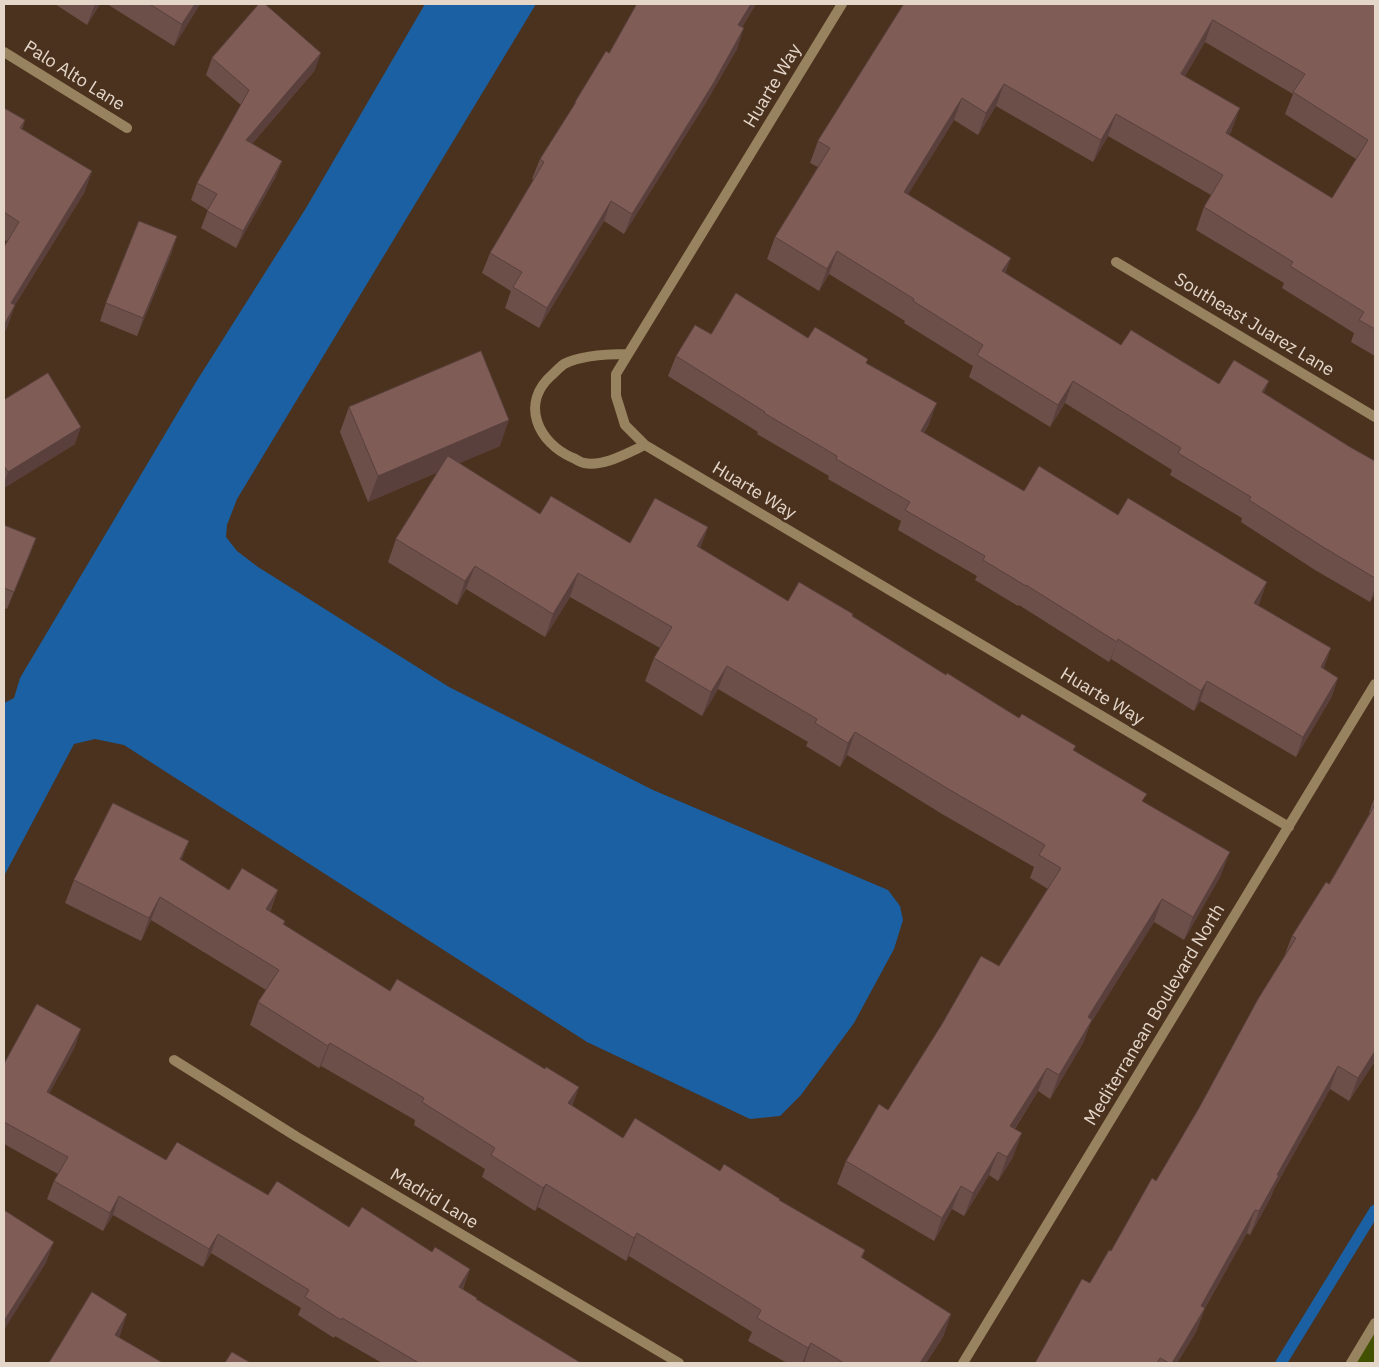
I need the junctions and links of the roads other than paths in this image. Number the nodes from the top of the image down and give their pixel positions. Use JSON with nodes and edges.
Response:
{"nodes":[{"id":1,"x":842,"y":4,"type":"edge"},
{"id":2,"x":4,"y":52,"type":"edge"},
{"id":3,"x":127,"y":128,"type":"dead end"},
{"id":4,"x":1116,"y":262,"type":"dead end"},
{"id":5,"x":628,"y":354,"type":"junction"},
{"id":6,"x":1375,"y":417,"type":"edge"},
{"id":7,"x":645,"y":445,"type":"junction"},
{"id":8,"x":1375,"y":684,"type":"edge"},
{"id":9,"x":1289,"y":827,"type":"junction"},
{"id":10,"x":174,"y":1060,"type":"dead end"},
{"id":11,"x":1375,"y":1323,"type":"edge"},
{"id":12,"x":679,"y":1363,"type":"edge"},
{"id":13,"x":963,"y":1363,"type":"edge"},
{"id":14,"x":1350,"y":1363,"type":"edge"}],
"edges":[{"from":1,"to":5,"type":"street","name":"Huarte Way"},
{"from":2,"to":3,"type":"street","name":"Palo Alto Lane"},
{"from":4,"to":6,"type":"street","name":"Southeast Juarez Lane"},
{"from":5,"to":7,"type":"street","name":"Huarte Way"},
{"from":5,"to":7,"type":"street"},
{"from":7,"to":9,"type":"street","name":"Huarte Way"},
{"from":8,"to":9,"type":"street","name":"Mediterranean Boulevard North"},
{"from":9,"to":13,"type":"street","name":"Mediterranean Boulevard North"},
{"from":10,"to":12,"type":"street","name":"Madrid Lane"},
{"from":11,"to":14,"type":"street"}]}
